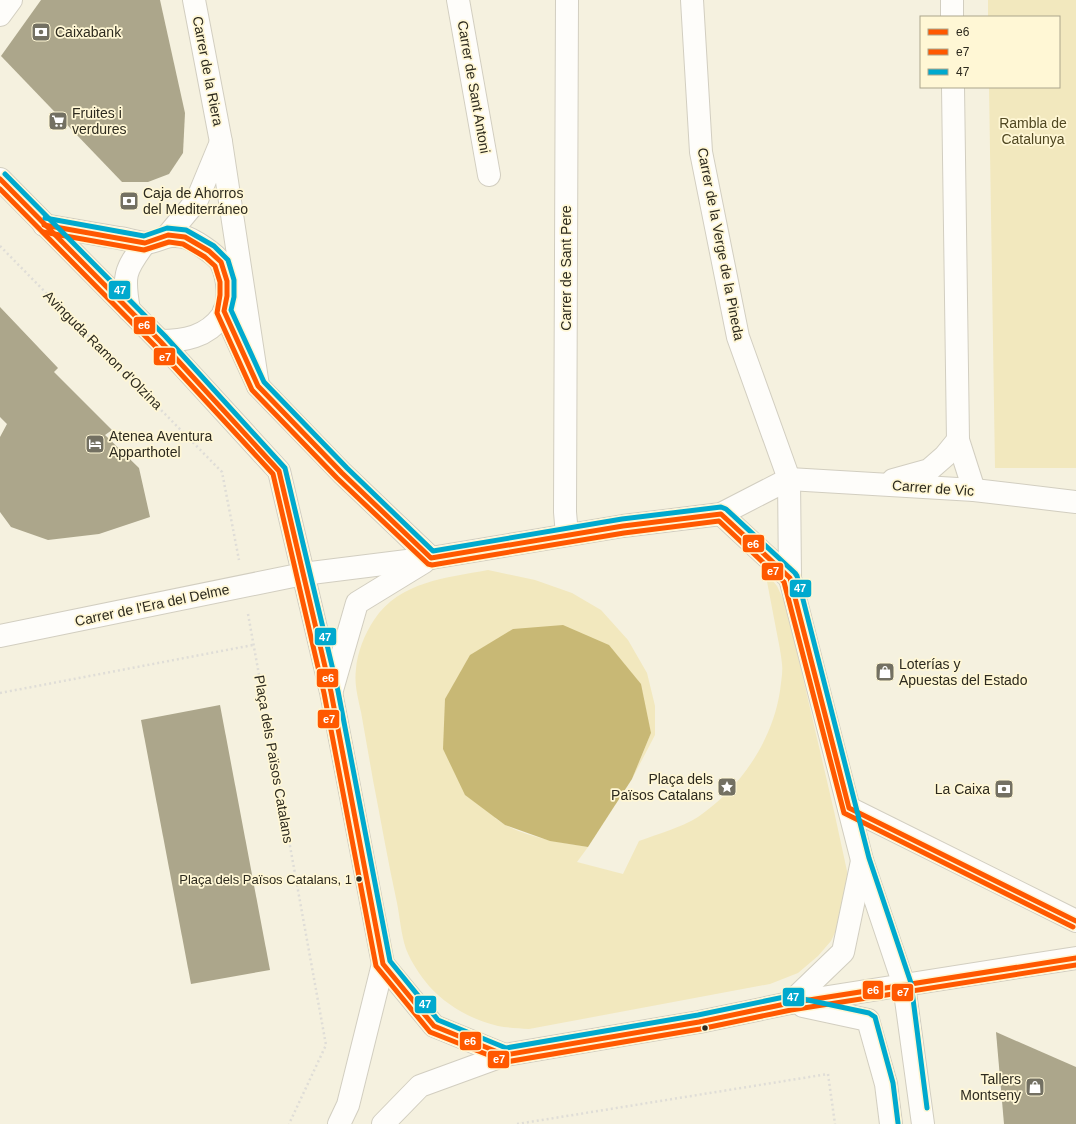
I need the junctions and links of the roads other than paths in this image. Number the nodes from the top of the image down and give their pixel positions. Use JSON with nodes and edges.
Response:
{"nodes":[{"id":1,"x":11,"y":0,"type":"edge"},
{"id":2,"x":194,"y":0,"type":"edge"},
{"id":3,"x":458,"y":0,"type":"edge"},
{"id":4,"x":566,"y":0,"type":"edge"},
{"id":5,"x":692,"y":0,"type":"edge"},
{"id":6,"x":952,"y":0,"type":"edge"},
{"id":7,"x":0,"y":14,"type":"edge"},
{"id":8,"x":952,"y":16,"type":"edge"},
{"id":9,"x":953,"y":88,"type":"edge"},
{"id":10,"x":221,"y":142,"type":"junction"},
{"id":11,"x":489,"y":175,"type":"dead end"},
{"id":12,"x":0,"y":179,"type":"edge"},
{"id":13,"x":44,"y":225,"type":"junction"},
{"id":14,"x":168,"y":236,"type":"junction"},
{"id":15,"x":145,"y":243,"type":"junction"},
{"id":16,"x":129,"y":310,"type":"junction"},
{"id":17,"x":224,"y":311,"type":"junction"},
{"id":18,"x":160,"y":341,"type":"junction"},
{"id":19,"x":258,"y":386,"type":"junction"},
{"id":20,"x":958,"y":440,"type":"junction"},
{"id":21,"x":790,"y":479,"type":"junction"},
{"id":22,"x":880,"y":484,"type":"junction"},
{"id":23,"x":974,"y":490,"type":"junction"},
{"id":24,"x":1076,"y":502,"type":"edge"},
{"id":25,"x":721,"y":514,"type":"junction"},
{"id":26,"x":567,"y":535,"type":"junction"},
{"id":27,"x":431,"y":558,"type":"junction"},
{"id":28,"x":303,"y":574,"type":"junction"},
{"id":29,"x":790,"y":578,"type":"junction"},
{"id":30,"x":0,"y":636,"type":"edge"},
{"id":31,"x":331,"y":692,"type":"junction"},
{"id":32,"x":849,"y":808,"type":"junction"},
{"id":33,"x":862,"y":860,"type":"junction"},
{"id":34,"x":1076,"y":921,"type":"edge"},
{"id":35,"x":1076,"y":958,"type":"edge"},
{"id":36,"x":383,"y":964,"type":"junction"},
{"id":37,"x":904,"y":985,"type":"junction"},
{"id":38,"x":790,"y":1003,"type":"junction"},
{"id":39,"x":505,"y":1055,"type":"junction"},
{"id":40,"x":339,"y":1124,"type":"edge"},
{"id":41,"x":383,"y":1124,"type":"edge"},
{"id":42,"x":891,"y":1124,"type":"edge"},
{"id":43,"x":923,"y":1124,"type":"edge"}],
"edges":[{"from":1,"to":7,"type":"street"},
{"from":2,"to":10,"type":"street","name":"Carrer de la Riera"},
{"from":3,"to":11,"type":"street","name":"Carrer de Sant Antoni"},
{"from":4,"to":26,"type":"street","name":"Carrer de Sant Pere"},
{"from":5,"to":21,"type":"street","name":"Carrer de la Verge de la Pineda"},
{"from":6,"to":8,"type":"street"},
{"from":9,"to":20,"type":"street"},
{"from":10,"to":14,"type":"street","name":"Carrer de la Riera"},
{"from":10,"to":19,"type":"street","name":"Carrer de la Riera"},
{"from":12,"to":13,"type":"street"},
{"from":13,"to":15,"type":"street"},
{"from":13,"to":16,"type":"street"},
{"from":14,"to":15,"type":"street"},
{"from":14,"to":17,"type":"street"},
{"from":15,"to":16,"type":"street"},
{"from":16,"to":18,"type":"street"},
{"from":17,"to":18,"type":"street"},
{"from":17,"to":19,"type":"street"},
{"from":18,"to":28,"type":"street"},
{"from":19,"to":27,"type":"street"},
{"from":20,"to":22,"type":"street"},
{"from":20,"to":23,"type":"street"},
{"from":21,"to":22,"type":"street","name":"Carrer de Vic"},
{"from":21,"to":25,"type":"street"},
{"from":21,"to":29,"type":"street"},
{"from":22,"to":23,"type":"street","name":"Carrer de Vic"},
{"from":23,"to":24,"type":"street","name":"Carrer de Vic"},
{"from":25,"to":26,"type":"street"},
{"from":25,"to":29,"type":"street"},
{"from":26,"to":27,"type":"street"},
{"from":27,"to":28,"type":"street"},
{"from":27,"to":31,"type":"street"},
{"from":28,"to":30,"type":"street","name":"Carrer de l'Era del Delme"},
{"from":28,"to":31,"type":"street"},
{"from":29,"to":32,"type":"street"},
{"from":31,"to":36,"type":"street"},
{"from":32,"to":33,"type":"street"},
{"from":32,"to":34,"type":"street"},
{"from":33,"to":37,"type":"street"},
{"from":33,"to":38,"type":"street"},
{"from":35,"to":37,"type":"street"},
{"from":36,"to":39,"type":"street"},
{"from":36,"to":40,"type":"street"},
{"from":37,"to":38,"type":"street"},
{"from":37,"to":43,"type":"street"},
{"from":38,"to":39,"type":"street"},
{"from":38,"to":42,"type":"street"},
{"from":39,"to":41,"type":"street"}]}
